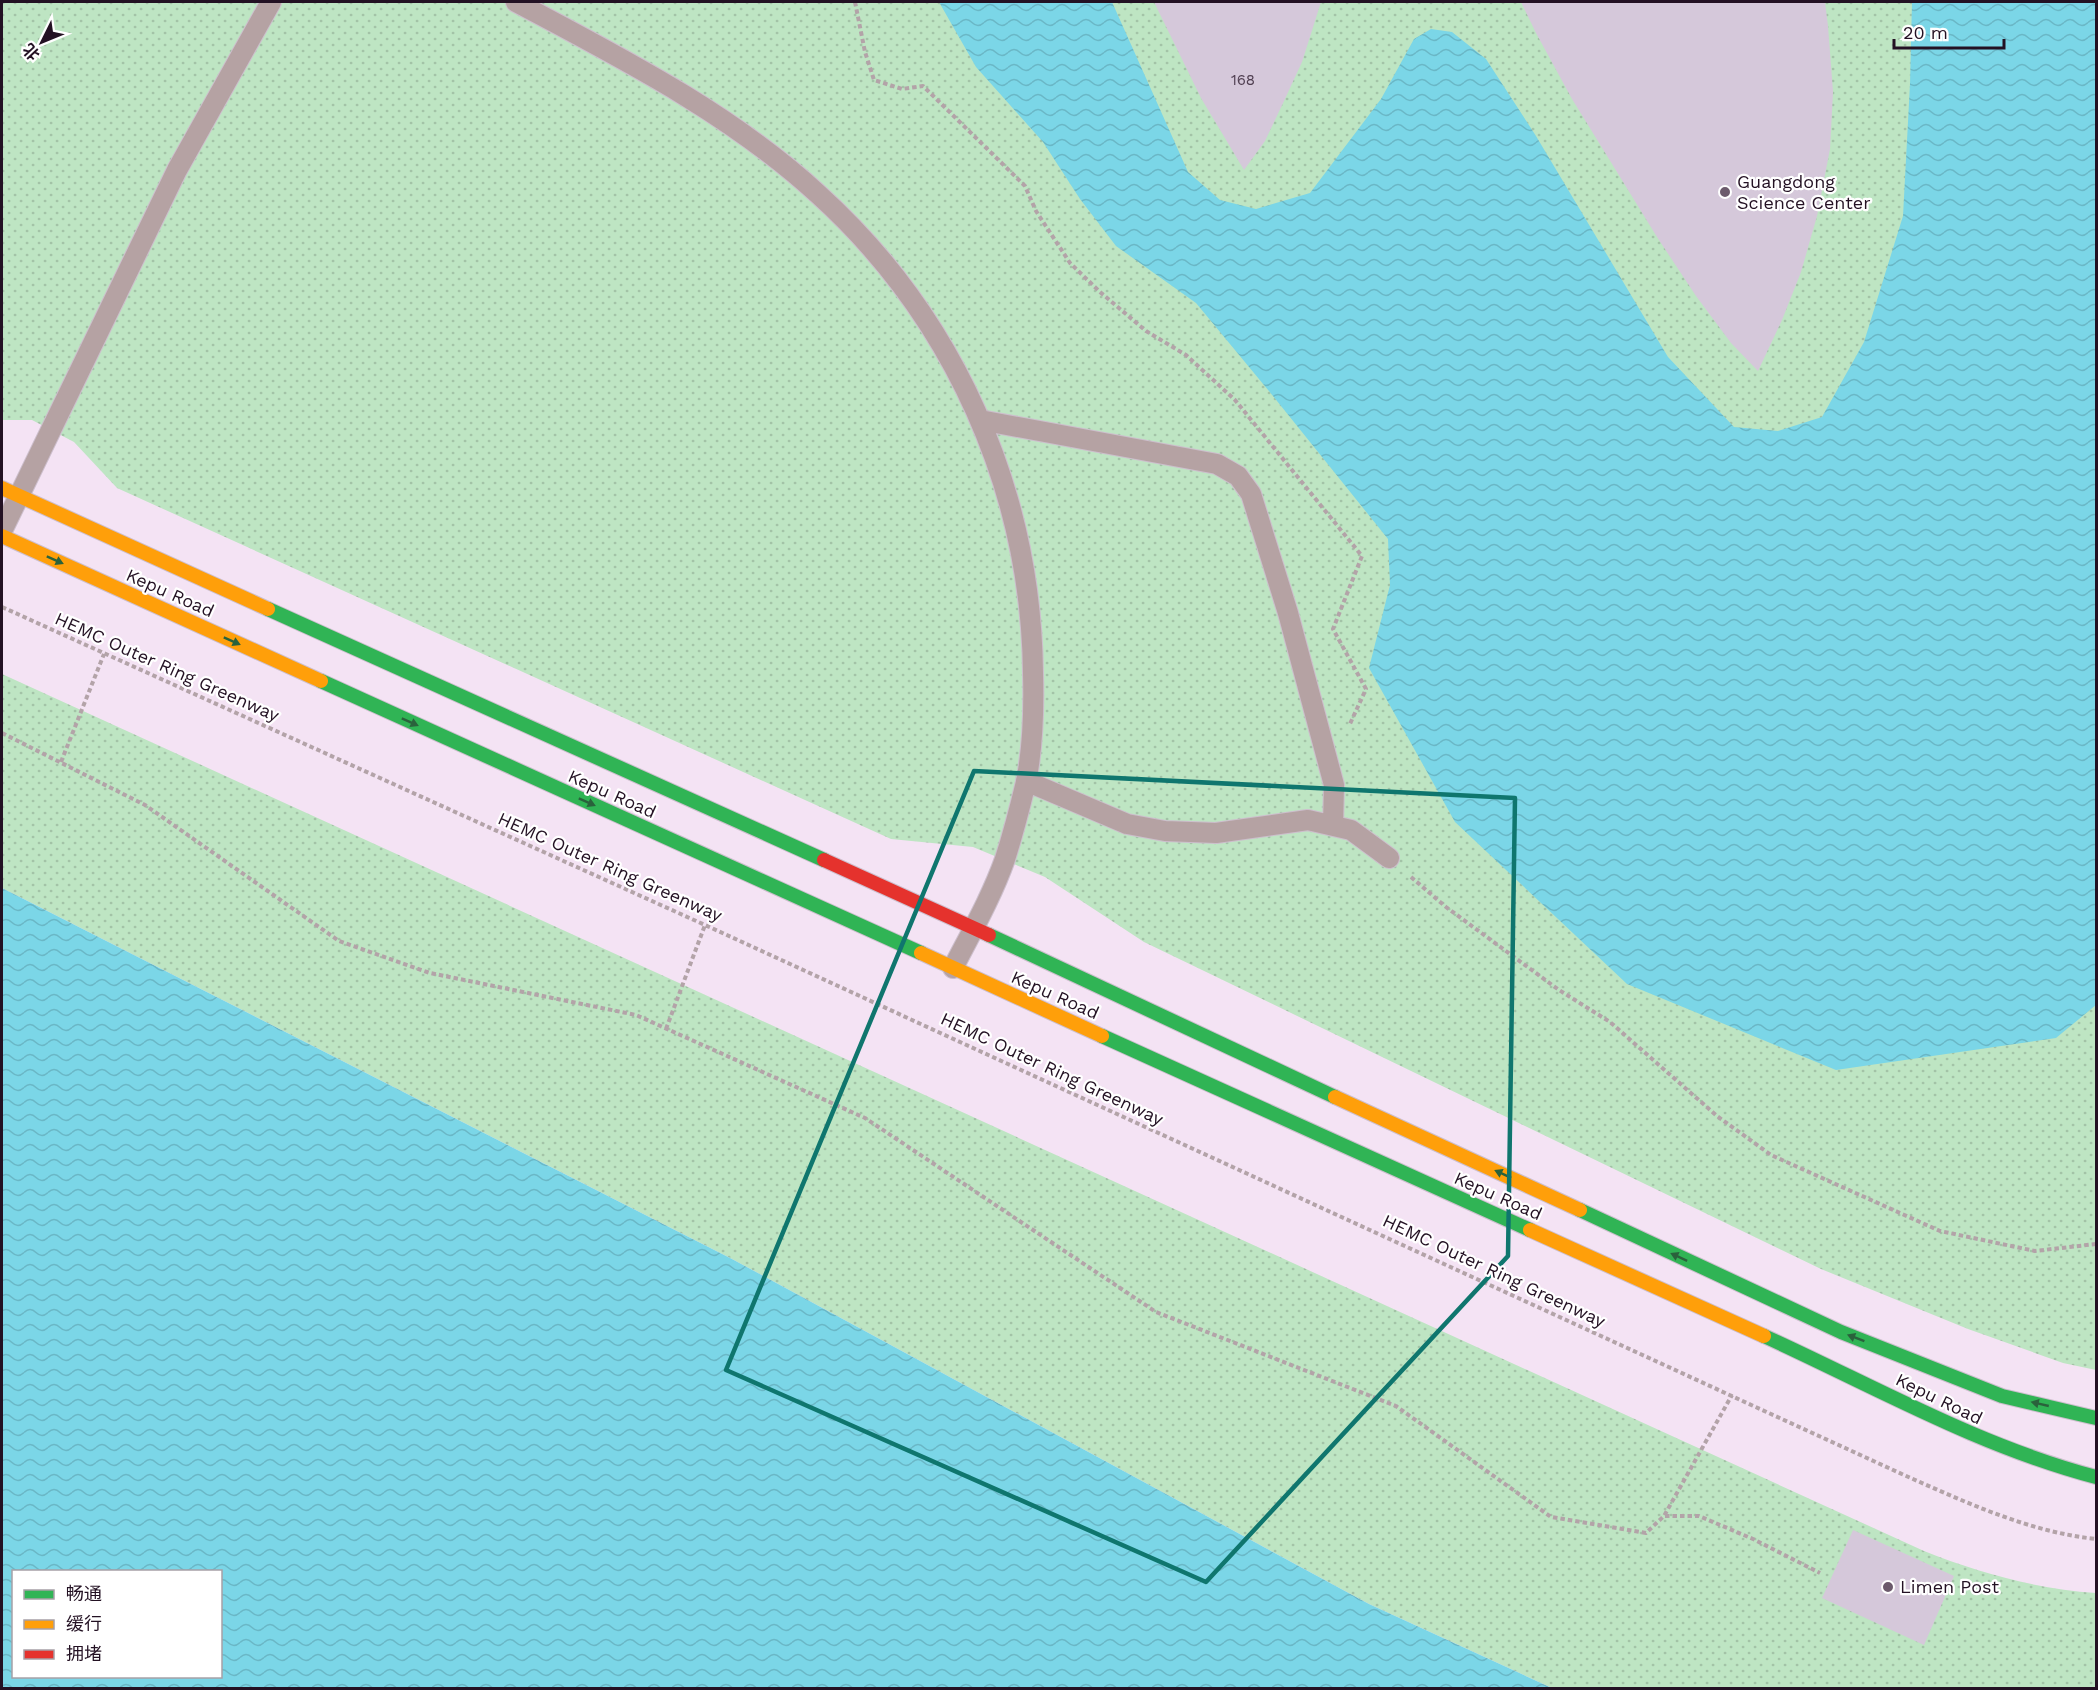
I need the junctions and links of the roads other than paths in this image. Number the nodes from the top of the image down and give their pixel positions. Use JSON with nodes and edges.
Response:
{"nodes":[{"id":1,"x":271,"y":2,"type":"edge"},
{"id":2,"x":516,"y":2,"type":"edge"},
{"id":3,"x":980,"y":420,"type":"junction"},
{"id":4,"x":10,"y":492,"type":"edge"},
{"id":5,"x":2,"y":531,"type":"edge"},
{"id":6,"x":2,"y":536,"type":"edge"},
{"id":7,"x":1026,"y":781,"type":"junction"},
{"id":8,"x":1333,"y":826,"type":"junction"},
{"id":9,"x":1389,"y":858,"type":"road end"},
{"id":10,"x":973,"y":928,"type":"junction"},
{"id":11,"x":953,"y":968,"type":"junction"},
{"id":12,"x":2097,"y":1418,"type":"edge"},
{"id":13,"x":2097,"y":1477,"type":"edge"}],
"edges":[{"from":1,"to":4,"type":"lane"},
{"from":2,"to":3,"type":"lane"},
{"from":3,"to":7,"type":"lane"},
{"from":3,"to":8,"type":"lane"},
{"from":4,"to":5,"type":"lane"},
{"from":4,"to":10,"type":"street","name":"Kepu Road"},
{"from":6,"to":11,"type":"street","name":"Kepu Road","one_way":true},
{"from":7,"to":8,"type":"lane"},
{"from":7,"to":10,"type":"lane"},
{"from":8,"to":9,"type":"lane"},
{"from":10,"to":11,"type":"lane"},
{"from":12,"to":10,"type":"street","name":"Kepu Road","one_way":true},
{"from":11,"to":13,"type":"street","name":"Kepu Road"}]}
